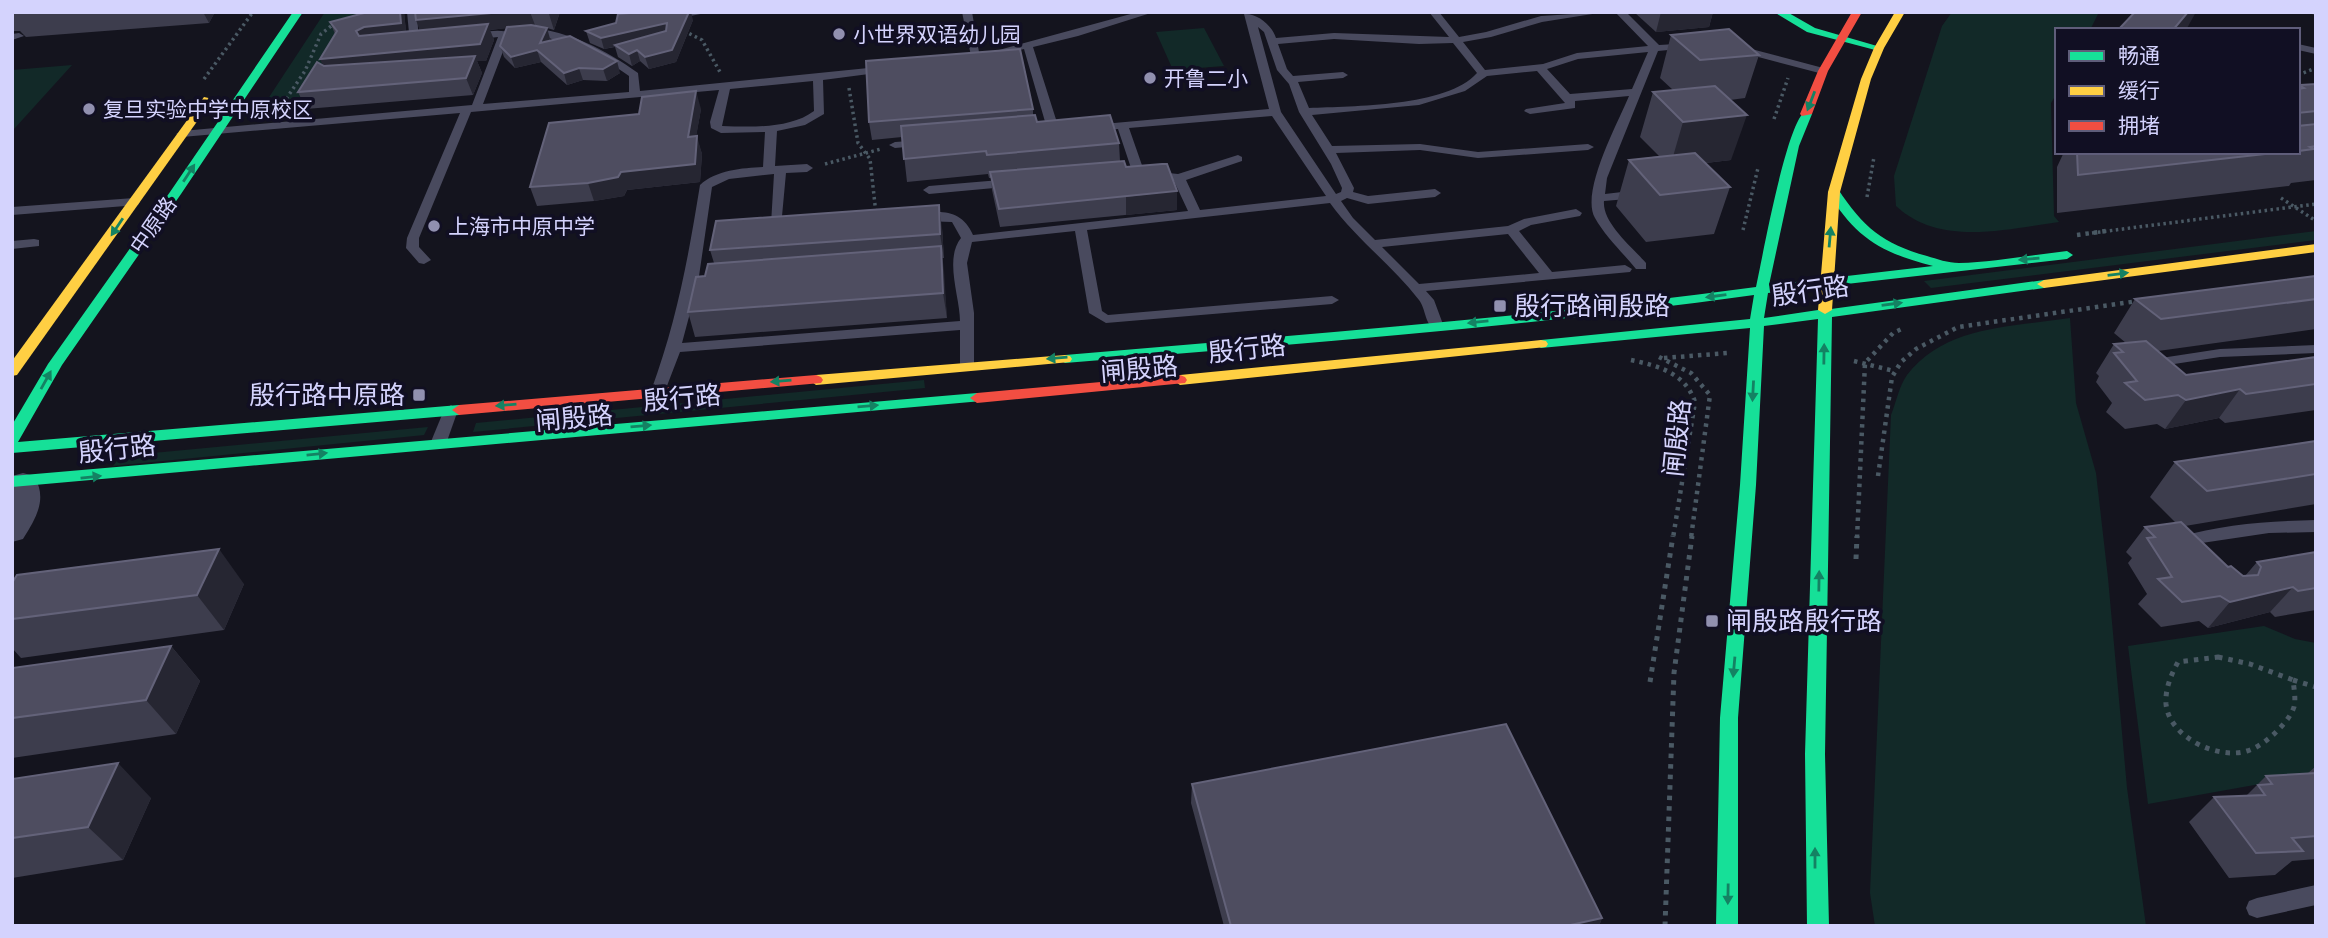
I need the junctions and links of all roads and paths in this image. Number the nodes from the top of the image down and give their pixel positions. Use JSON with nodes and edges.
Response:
{"nodes":[{"id":1,"x":298,"y":12,"type":"edge"},
{"id":2,"x":412,"y":12,"type":"edge"},
{"id":3,"x":706,"y":12,"type":"edge"},
{"id":4,"x":967,"y":12,"type":"edge"},
{"id":5,"x":1149,"y":12,"type":"edge"},
{"id":6,"x":1434,"y":12,"type":"edge"},
{"id":7,"x":1600,"y":12,"type":"edge"},
{"id":8,"x":1620,"y":12,"type":"edge"},
{"id":9,"x":1779,"y":12,"type":"edge"},
{"id":10,"x":1857,"y":12,"type":"edge"},
{"id":11,"x":1900,"y":12,"type":"edge"},
{"id":12,"x":1251,"y":13,"type":"edge"},
{"id":13,"x":685,"y":14,"type":"edge"},
{"id":14,"x":343,"y":20,"type":"edge"},
{"id":15,"x":681,"y":28,"type":"edge"},
{"id":16,"x":505,"y":33,"type":"junction"},
{"id":17,"x":466,"y":37,"type":"edge"},
{"id":18,"x":1456,"y":40,"type":"junction"},
{"id":19,"x":1840,"y":40,"type":"junction"},
{"id":20,"x":428,"y":41,"type":"edge"},
{"id":21,"x":1273,"y":41,"type":"junction"},
{"id":22,"x":1702,"y":44,"type":"edge"},
{"id":23,"x":1028,"y":46,"type":"junction"},
{"id":24,"x":1721,"y":46,"type":"edge"},
{"id":25,"x":1655,"y":47,"type":"junction"},
{"id":26,"x":1879,"y":48,"type":"junction"},
{"id":27,"x":614,"y":52,"type":"edge"},
{"id":28,"x":602,"y":56,"type":"junction"},
{"id":29,"x":316,"y":59,"type":"edge"},
{"id":30,"x":1796,"y":62,"type":"junction"},
{"id":31,"x":310,"y":63,"type":"junction"},
{"id":32,"x":492,"y":66,"type":"junction"},
{"id":33,"x":479,"y":67,"type":"dead end"},
{"id":34,"x":905,"y":67,"type":"edge"},
{"id":35,"x":1540,"y":68,"type":"junction"},
{"id":36,"x":1823,"y":71,"type":"junction"},
{"id":37,"x":1482,"y":73,"type":"junction"},
{"id":38,"x":848,"y":74,"type":"junction"},
{"id":39,"x":1343,"y":75,"type":"dead end"},
{"id":40,"x":818,"y":77,"type":"junction"},
{"id":41,"x":1291,"y":79,"type":"junction"},
{"id":42,"x":304,"y":84,"type":"edge"},
{"id":43,"x":725,"y":86,"type":"junction"},
{"id":44,"x":217,"y":87,"type":"dead end"},
{"id":45,"x":298,"y":88,"type":"junction"},
{"id":46,"x":1638,"y":92,"type":"junction"},
{"id":47,"x":635,"y":94,"type":"junction"},
{"id":48,"x":1567,"y":98,"type":"junction"},
{"id":49,"x":471,"y":109,"type":"junction"},
{"id":50,"x":1530,"y":111,"type":"dead end"},
{"id":51,"x":1275,"y":112,"type":"junction"},
{"id":52,"x":1305,"y":112,"type":"junction"},
{"id":53,"x":1773,"y":121,"type":"dead end"},
{"id":54,"x":1122,"y":125,"type":"junction"},
{"id":55,"x":282,"y":126,"type":"junction"},
{"id":56,"x":771,"y":127,"type":"junction"},
{"id":57,"x":1081,"y":129,"type":"edge"},
{"id":58,"x":1067,"y":130,"type":"edge"},
{"id":59,"x":216,"y":132,"type":"junction"},
{"id":60,"x":1054,"y":132,"type":"junction"},
{"id":61,"x":1040,"y":133,"type":"edge"},
{"id":62,"x":182,"y":135,"type":"junction"},
{"id":63,"x":934,"y":142,"type":"edge"},
{"id":64,"x":895,"y":145,"type":"joint"},
{"id":65,"x":1588,"y":146,"type":"dead end"},
{"id":66,"x":1329,"y":150,"type":"junction"},
{"id":67,"x":1875,"y":154,"type":"dead end"},
{"id":68,"x":869,"y":155,"type":"junction"},
{"id":69,"x":1238,"y":159,"type":"dead end"},
{"id":70,"x":1761,"y":159,"type":"dead end"},
{"id":71,"x":807,"y":168,"type":"joint"},
{"id":72,"x":1138,"y":171,"type":"junction"},
{"id":73,"x":775,"y":172,"type":"junction"},
{"id":74,"x":1124,"y":173,"type":"edge"},
{"id":75,"x":1179,"y":178,"type":"junction"},
{"id":76,"x":1027,"y":181,"type":"edge"},
{"id":77,"x":929,"y":190,"type":"dead end"},
{"id":78,"x":1834,"y":192,"type":"junction"},
{"id":79,"x":1435,"y":193,"type":"dead end"},
{"id":80,"x":1648,"y":194,"type":"edge"},
{"id":81,"x":1340,"y":197,"type":"junction"},
{"id":82,"x":1598,"y":198,"type":"junction"},
{"id":83,"x":2281,"y":198,"type":"dead end"},
{"id":84,"x":1868,"y":201,"type":"dead end"},
{"id":85,"x":134,"y":202,"type":"junction"},
{"id":86,"x":2316,"y":204,"type":"edge"},
{"id":87,"x":2294,"y":207,"type":"junction"},
{"id":88,"x":12,"y":211,"type":"edge"},
{"id":89,"x":1576,"y":213,"type":"dead end"},
{"id":90,"x":1196,"y":214,"type":"junction"},
{"id":91,"x":877,"y":219,"type":"joint"},
{"id":92,"x":2316,"y":221,"type":"edge"},
{"id":93,"x":776,"y":224,"type":"edge"},
{"id":94,"x":1080,"y":226,"type":"junction"},
{"id":95,"x":1511,"y":230,"type":"junction"},
{"id":96,"x":1743,"y":234,"type":"dead end"},
{"id":97,"x":2067,"y":236,"type":"dead end"},
{"id":98,"x":968,"y":239,"type":"junction"},
{"id":99,"x":34,"y":243,"type":"dead end"},
{"id":100,"x":1373,"y":244,"type":"junction"},
{"id":101,"x":12,"y":245,"type":"edge"},
{"id":102,"x":2316,"y":248,"type":"edge"},
{"id":103,"x":2080,"y":253,"type":"dead end"},
{"id":104,"x":424,"y":260,"type":"dead end"},
{"id":105,"x":1641,"y":266,"type":"dead end"},
{"id":106,"x":1952,"y":266,"type":"junction"},
{"id":107,"x":1625,"y":269,"type":"dead end"},
{"id":108,"x":1549,"y":276,"type":"junction"},
{"id":109,"x":1827,"y":281,"type":"junction"},
{"id":110,"x":1417,"y":288,"type":"junction"},
{"id":111,"x":1764,"y":289,"type":"junction"},
{"id":112,"x":1332,"y":300,"type":"dead end"},
{"id":113,"x":2142,"y":300,"type":"edge"},
{"id":114,"x":1825,"y":314,"type":"junction"},
{"id":115,"x":1756,"y":323,"type":"junction"},
{"id":116,"x":967,"y":325,"type":"junction"},
{"id":117,"x":1911,"y":325,"type":"dead end"},
{"id":118,"x":1437,"y":327,"type":"junction"},
{"id":119,"x":674,"y":348,"type":"junction"},
{"id":120,"x":2316,"y":349,"type":"edge"},
{"id":121,"x":1627,"y":353,"type":"dead end"},
{"id":122,"x":1636,"y":354,"type":"dead end"},
{"id":123,"x":1649,"y":356,"type":"dead end"},
{"id":124,"x":1630,"y":360,"type":"dead end"},
{"id":125,"x":967,"y":365,"type":"junction"},
{"id":126,"x":2140,"y":365,"type":"edge"},
{"id":127,"x":12,"y":372,"type":"edge"},
{"id":128,"x":658,"y":391,"type":"junction"},
{"id":129,"x":451,"y":410,"type":"junction"},
{"id":130,"x":12,"y":439,"type":"edge"},
{"id":131,"x":438,"y":444,"type":"junction"},
{"id":132,"x":12,"y":448,"type":"edge"},
{"id":133,"x":1878,"y":476,"type":"dead end"},
{"id":134,"x":16,"y":478,"type":"edge"},
{"id":135,"x":2316,"y":526,"type":"edge"},
{"id":136,"x":12,"y":531,"type":"edge"},
{"id":137,"x":1856,"y":565,"type":"dead end"},
{"id":138,"x":2196,"y":565,"type":"edge"},
{"id":139,"x":2293,"y":680,"type":"junction"},
{"id":140,"x":1650,"y":682,"type":"dead end"},
{"id":141,"x":2316,"y":687,"type":"edge"},
{"id":142,"x":2316,"y":895,"type":"edge"},
{"id":143,"x":2257,"y":908,"type":"dead end"},
{"id":144,"x":1665,"y":926,"type":"edge"},
{"id":145,"x":1727,"y":926,"type":"edge"},
{"id":146,"x":1818,"y":926,"type":"edge"}],
"edges":[{"from":1,"to":59,"type":"main road","name":"中原路"},
{"from":2,"to":20,"type":"lane"},
{"from":3,"to":13,"type":"lane"},
{"from":4,"to":23,"type":"lane"},
{"from":5,"to":23,"type":"lane"},
{"from":6,"to":18,"type":"lane"},
{"from":7,"to":18,"type":"lane"},
{"from":8,"to":25,"type":"lane"},
{"from":9,"to":19,"type":"main road"},
{"from":10,"to":19,"type":"main road"},
{"from":11,"to":26,"type":"main road"},
{"from":12,"to":21,"type":"lane"},
{"from":12,"to":51,"type":"lane"},
{"from":14,"to":31,"type":"path"},
{"from":15,"to":43,"type":"path"},
{"from":16,"to":17,"type":"lane"},
{"from":16,"to":28,"type":"lane"},
{"from":16,"to":32,"type":"lane"},
{"from":18,"to":21,"type":"lane"},
{"from":18,"to":37,"type":"lane"},
{"from":19,"to":26,"type":"main road"},
{"from":19,"to":36,"type":"main road"},
{"from":21,"to":41,"type":"lane"},
{"from":22,"to":25,"type":"lane"},
{"from":23,"to":60,"type":"lane"},
{"from":24,"to":30,"type":"lane"},
{"from":25,"to":35,"type":"lane"},
{"from":25,"to":46,"type":"lane"},
{"from":26,"to":78,"type":"main road"},
{"from":27,"to":28,"type":"lane"},
{"from":28,"to":47,"type":"lane"},
{"from":29,"to":31,"type":"path"},
{"from":30,"to":36,"type":"lane"},
{"from":30,"to":53,"type":"path"},
{"from":31,"to":45,"type":"path"},
{"from":32,"to":33,"type":"lane"},
{"from":32,"to":49,"type":"lane"},
{"from":34,"to":38,"type":"lane"},
{"from":35,"to":37,"type":"lane"},
{"from":35,"to":48,"type":"lane"},
{"from":36,"to":111,"type":"main road","one_way":true},
{"from":37,"to":52,"type":"lane"},
{"from":38,"to":40,"type":"lane"},
{"from":38,"to":68,"type":"path"},
{"from":39,"to":41,"type":"lane"},
{"from":40,"to":43,"type":"lane"},
{"from":40,"to":56,"type":"lane"},
{"from":41,"to":52,"type":"lane"},
{"from":42,"to":45,"type":"path"},
{"from":43,"to":47,"type":"lane"},
{"from":43,"to":56,"type":"lane"},
{"from":44,"to":62,"type":"main road","name":"中原路"},
{"from":45,"to":55,"type":"path"},
{"from":46,"to":48,"type":"lane"},
{"from":46,"to":82,"type":"lane"},
{"from":47,"to":49,"type":"lane"},
{"from":48,"to":50,"type":"lane"},
{"from":49,"to":55,"type":"lane"},
{"from":49,"to":104,"type":"lane"},
{"from":51,"to":54,"type":"lane"},
{"from":51,"to":81,"type":"lane"},
{"from":52,"to":66,"type":"lane"},
{"from":54,"to":57,"type":"lane"},
{"from":54,"to":72,"type":"lane"},
{"from":55,"to":59,"type":"lane"},
{"from":56,"to":73,"type":"lane"},
{"from":58,"to":60,"type":"lane"},
{"from":59,"to":62,"type":"lane"},
{"from":130,"to":59,"type":"main road","name":"中原路","one_way":true},
{"from":60,"to":61,"type":"lane"},
{"from":62,"to":85,"type":"main road","name":"中原路"},
{"from":63,"to":64,"type":"lane"},
{"from":64,"to":68,"type":"path"},
{"from":65,"to":66,"type":"lane"},
{"from":66,"to":81,"type":"lane"},
{"from":67,"to":84,"type":"path"},
{"from":68,"to":71,"type":"path"},
{"from":68,"to":91,"type":"path"},
{"from":69,"to":75,"type":"lane"},
{"from":70,"to":96,"type":"path"},
{"from":71,"to":73,"type":"lane"},
{"from":72,"to":74,"type":"lane"},
{"from":72,"to":75,"type":"lane"},
{"from":73,"to":93,"type":"lane"},
{"from":73,"to":119,"type":"lane"},
{"from":75,"to":90,"type":"lane"},
{"from":76,"to":77,"type":"lane"},
{"from":78,"to":106,"type":"main road"},
{"from":109,"to":78,"type":"main road","one_way":true},
{"from":79,"to":81,"type":"lane"},
{"from":80,"to":82,"type":"lane"},
{"from":81,"to":90,"type":"lane"},
{"from":81,"to":100,"type":"lane"},
{"from":82,"to":105,"type":"lane"},
{"from":83,"to":87,"type":"path"},
{"from":85,"to":88,"type":"lane"},
{"from":85,"to":127,"type":"main road","name":"中原路","one_way":true},
{"from":86,"to":87,"type":"path"},
{"from":87,"to":92,"type":"path"},
{"from":87,"to":97,"type":"path"},
{"from":89,"to":95,"type":"lane"},
{"from":90,"to":94,"type":"lane"},
{"from":91,"to":98,"type":"lane"},
{"from":94,"to":98,"type":"lane"},
{"from":94,"to":112,"type":"lane"},
{"from":95,"to":100,"type":"lane"},
{"from":95,"to":108,"type":"lane"},
{"from":98,"to":116,"type":"lane"},
{"from":99,"to":101,"type":"lane"},
{"from":100,"to":110,"type":"lane"},
{"from":114,"to":102,"type":"main road","name":"殷行路","one_way":true},
{"from":103,"to":106,"type":"main road","name":"殷行路","one_way":true},
{"from":106,"to":109,"type":"main road","name":"殷行路"},
{"from":107,"to":108,"type":"lane"},
{"from":108,"to":110,"type":"lane"},
{"from":109,"to":111,"type":"main road","name":"殷行路"},
{"from":109,"to":114,"type":"main road"},
{"from":110,"to":118,"type":"lane"},
{"from":111,"to":115,"type":"main road"},
{"from":111,"to":118,"type":"main road","name":"殷行路","one_way":true},
{"from":113,"to":133,"type":"path"},
{"from":114,"to":115,"type":"main road","name":"殷行路"},
{"from":146,"to":114,"type":"main road","one_way":true},
{"from":131,"to":115,"type":"main road","name":"殷行路","one_way":true},
{"from":115,"to":145,"type":"main road","one_way":true},
{"from":116,"to":119,"type":"lane"},
{"from":116,"to":125,"type":"lane"},
{"from":117,"to":137,"type":"path"},
{"from":118,"to":125,"type":"main road","name":"殷行路","one_way":true},
{"from":119,"to":128,"type":"lane"},
{"from":120,"to":126,"type":"lane"},
{"from":121,"to":122,"type":"path"},
{"from":123,"to":144,"type":"path","name":"闸殷路"},
{"from":124,"to":140,"type":"path"},
{"from":125,"to":128,"type":"main road","name":"殷行路","one_way":true},
{"from":128,"to":129,"type":"main road","name":"殷行路","one_way":true},
{"from":129,"to":131,"type":"lane"},
{"from":129,"to":132,"type":"main road","name":"殷行路"},
{"from":134,"to":131,"type":"main road","name":"殷行路","one_way":true},
{"from":134,"to":136,"type":"street"},
{"from":135,"to":138,"type":"lane"},
{"from":139,"to":139,"type":"path"},
{"from":139,"to":141,"type":"path"},
{"from":142,"to":143,"type":"lane"}]}
